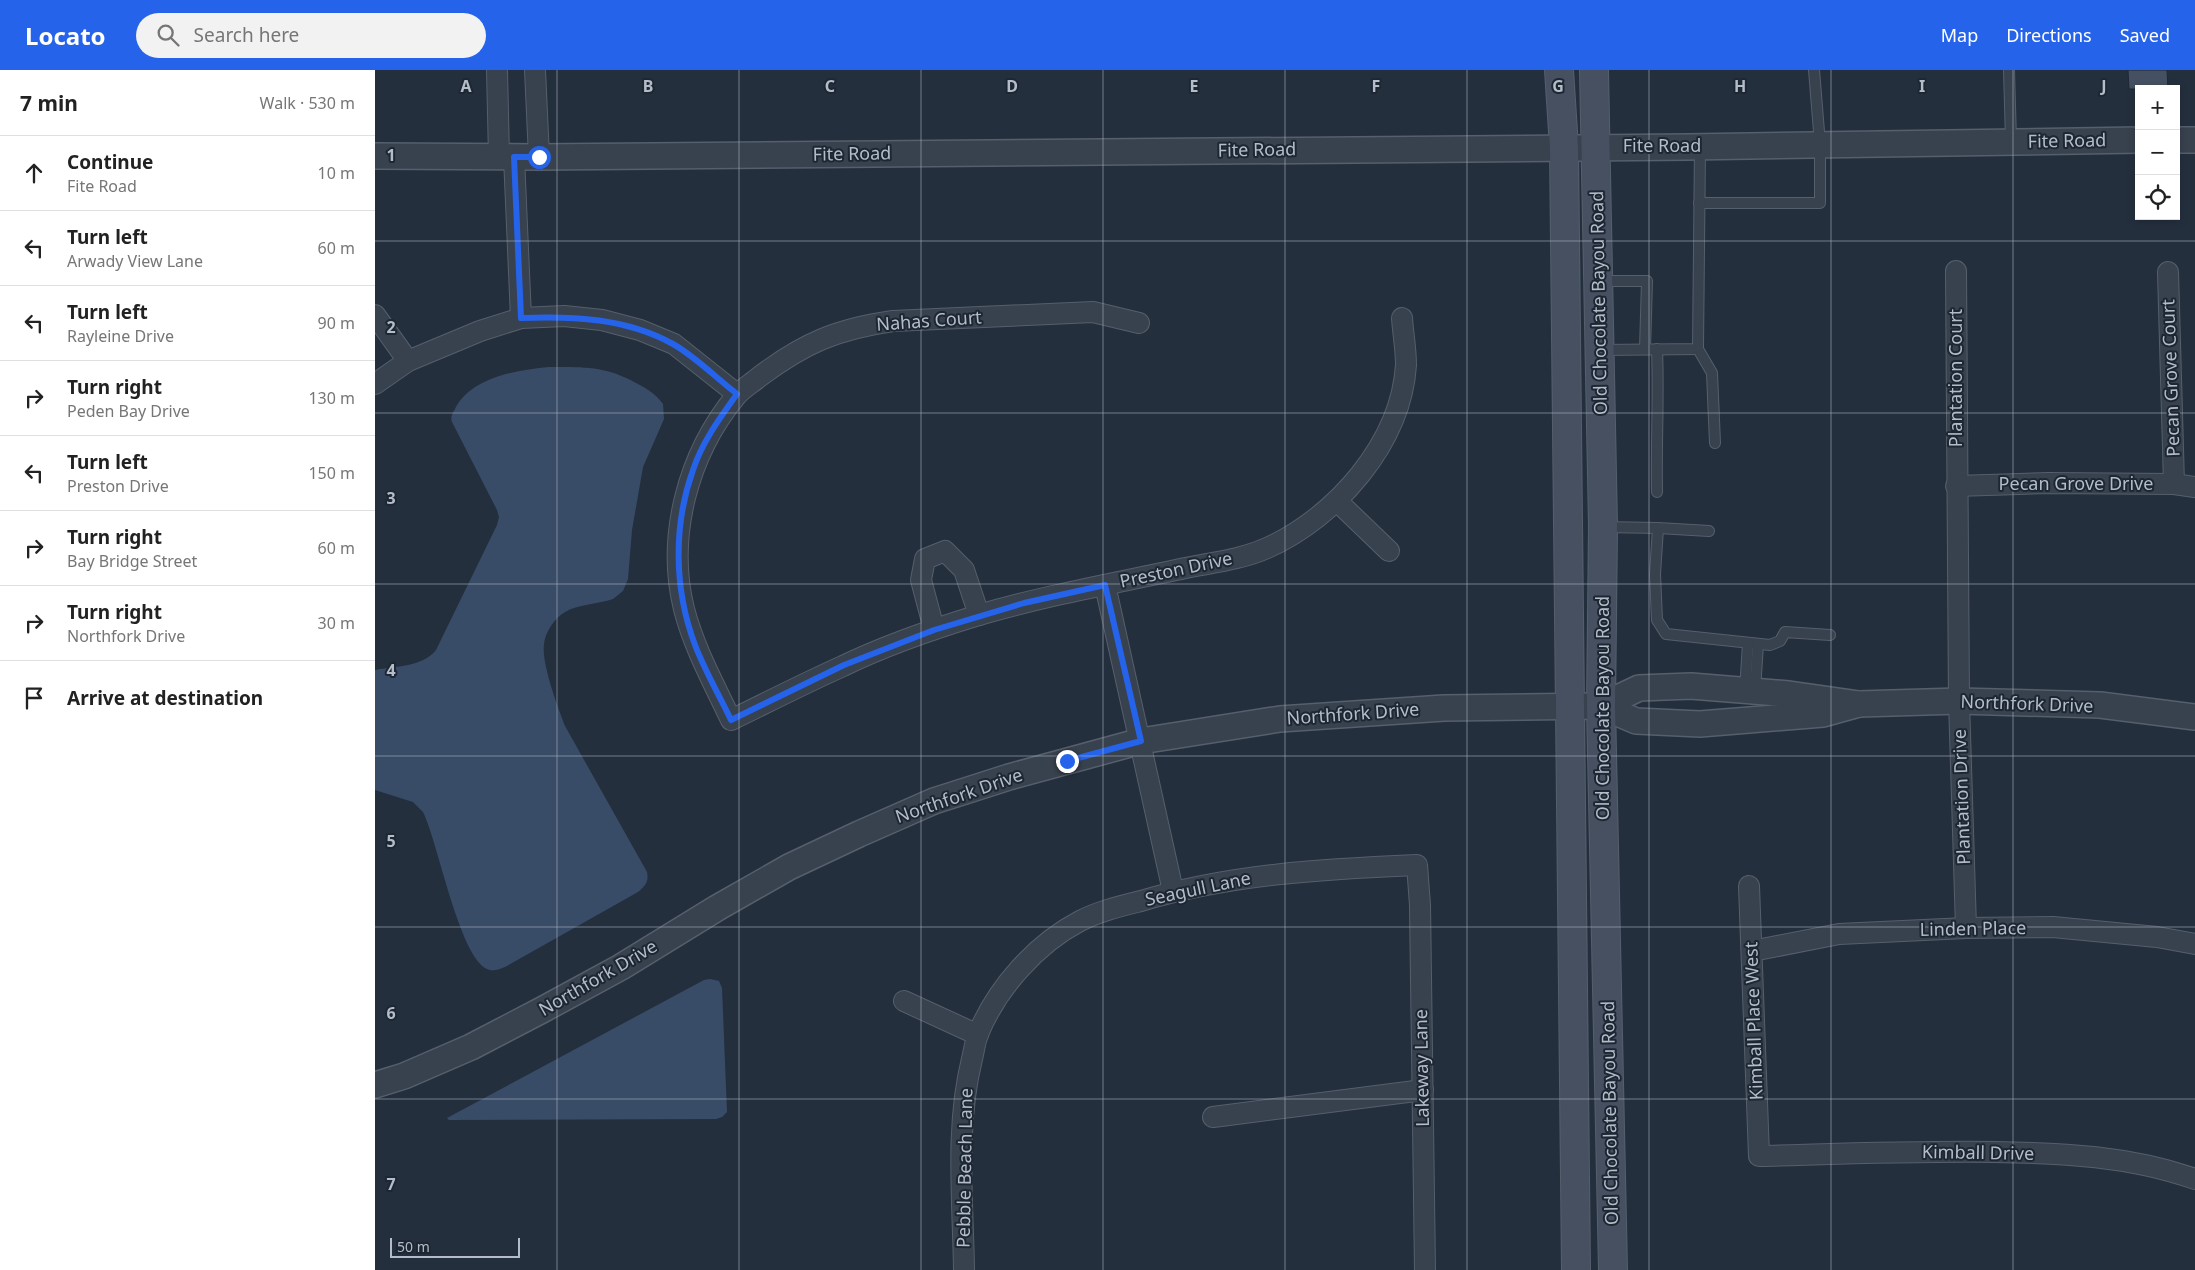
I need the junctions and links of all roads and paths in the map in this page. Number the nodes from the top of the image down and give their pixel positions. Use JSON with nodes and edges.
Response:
{"nodes":[{"id":1,"x":497,"y":70,"type":"edge"},
{"id":2,"x":535,"y":70,"type":"edge"},
{"id":3,"x":1559,"y":70,"type":"edge"},
{"id":4,"x":1594,"y":70,"type":"edge"},
{"id":5,"x":1814,"y":70,"type":"edge"},
{"id":6,"x":2009,"y":70,"type":"edge"},
{"id":7,"x":2135,"y":140,"type":"edge"},
{"id":8,"x":2180,"y":140,"type":"edge"},
{"id":9,"x":2195,"y":140,"type":"edge"},
{"id":10,"x":2011,"y":142,"type":"junction"},
{"id":11,"x":1821,"y":144,"type":"junction"},
{"id":12,"x":1597,"y":146,"type":"junction"},
{"id":13,"x":1700,"y":146,"type":"junction"},
{"id":14,"x":1565,"y":148,"type":"junction"},
{"id":15,"x":375,"y":156,"type":"edge"},
{"id":16,"x":507,"y":157,"type":"junction"},
{"id":17,"x":539,"y":157,"type":"junction"},
{"id":18,"x":1699,"y":203,"type":"junction"},
{"id":19,"x":1956,"y":271,"type":"dead end"},
{"id":20,"x":2168,"y":272,"type":"dead end"},
{"id":21,"x":1599,"y":281,"type":"junction"},
{"id":22,"x":375,"y":315,"type":"edge"},
{"id":23,"x":521,"y":318,"type":"junction"},
{"id":24,"x":1402,"y":318,"type":"dead end"},
{"id":25,"x":1139,"y":322,"type":"dead end"},
{"id":26,"x":1698,"y":348,"type":"junction"},
{"id":27,"x":1645,"y":349,"type":"junction"},
{"id":28,"x":1657,"y":349,"type":"junction"},
{"id":29,"x":1600,"y":350,"type":"junction"},
{"id":30,"x":408,"y":361,"type":"junction"},
{"id":31,"x":375,"y":384,"type":"edge"},
{"id":32,"x":737,"y":394,"type":"junction"},
{"id":33,"x":1715,"y":443,"type":"dead end"},
{"id":34,"x":2174,"y":484,"type":"junction"},
{"id":35,"x":1956,"y":486,"type":"junction"},
{"id":36,"x":2195,"y":486,"type":"edge"},
{"id":37,"x":1657,"y":492,"type":"dead end"},
{"id":38,"x":1337,"y":501,"type":"junction"},
{"id":39,"x":1603,"y":526,"type":"junction"},
{"id":40,"x":1657,"y":528,"type":"junction"},
{"id":41,"x":1709,"y":531,"type":"dead end"},
{"id":42,"x":1389,"y":551,"type":"dead end"},
{"id":43,"x":1105,"y":585,"type":"junction"},
{"id":44,"x":979,"y":615,"type":"junction"},
{"id":45,"x":934,"y":630,"type":"junction"},
{"id":46,"x":1830,"y":636,"type":"dead end"},
{"id":47,"x":1753,"y":643,"type":"junction"},
{"id":48,"x":1750,"y":691,"type":"junction"},
{"id":49,"x":1959,"y":701,"type":"junction"},
{"id":50,"x":1859,"y":704,"type":"junction"},
{"id":51,"x":1569,"y":706,"type":"junction"},
{"id":52,"x":1601,"y":706,"type":"junction"},
{"id":53,"x":2195,"y":717,"type":"edge"},
{"id":54,"x":731,"y":720,"type":"joint"},
{"id":55,"x":1141,"y":741,"type":"junction"},
{"id":56,"x":1417,"y":865,"type":"joint"},
{"id":57,"x":1749,"y":886,"type":"dead end"},
{"id":58,"x":1173,"y":891,"type":"junction"},
{"id":59,"x":1966,"y":928,"type":"junction"},
{"id":60,"x":2195,"y":944,"type":"edge"},
{"id":61,"x":1752,"y":951,"type":"junction"},
{"id":62,"x":1005,"y":985,"type":"joint"},
{"id":63,"x":904,"y":1001,"type":"dead end"},
{"id":64,"x":978,"y":1035,"type":"junction"},
{"id":65,"x":375,"y":1085,"type":"edge"},
{"id":66,"x":1423,"y":1090,"type":"junction"},
{"id":67,"x":1213,"y":1117,"type":"dead end"},
{"id":68,"x":1759,"y":1156,"type":"joint"},
{"id":69,"x":2195,"y":1179,"type":"edge"},
{"id":70,"x":963,"y":1270,"type":"edge"},
{"id":71,"x":1425,"y":1270,"type":"edge"},
{"id":72,"x":1576,"y":1270,"type":"edge"},
{"id":73,"x":1613,"y":1270,"type":"edge"}],
"edges":[{"from":1,"to":16,"type":"street"},
{"from":2,"to":17,"type":"street"},
{"from":3,"to":14,"type":"main road","name":"Old Chocolate Bayou Road"},
{"from":4,"to":12,"type":"main road","name":"Old Chocolate Bayou Road"},
{"from":5,"to":11,"type":"lane"},
{"from":6,"to":10,"type":"lane"},
{"from":7,"to":10,"type":"street","name":"Fite Road"},
{"from":8,"to":9,"type":"street"},
{"from":10,"to":11,"type":"street","name":"Fite Road"},
{"from":11,"to":13,"type":"street","name":"Fite Road"},
{"from":11,"to":18,"type":"lane"},
{"from":12,"to":13,"type":"street","name":"Fite Road"},
{"from":12,"to":14,"type":"street","name":"Fite Road"},
{"from":12,"to":21,"type":"main road","name":"Old Chocolate Bayou Road"},
{"from":13,"to":18,"type":"lane"},
{"from":14,"to":17,"type":"street","name":"Fite Road"},
{"from":14,"to":51,"type":"main road","name":"Old Chocolate Bayou Road"},
{"from":15,"to":16,"type":"street","name":"Fite Road"},
{"from":16,"to":17,"type":"street","name":"Fite Road"},
{"from":16,"to":23,"type":"street"},
{"from":18,"to":26,"type":"lane"},
{"from":19,"to":35,"type":"street","name":"Plantation Court"},
{"from":20,"to":34,"type":"street","name":"Pecan Grove Court"},
{"from":21,"to":27,"type":"lane"},
{"from":21,"to":29,"type":"main road","name":"Old Chocolate Bayou Road"},
{"from":22,"to":30,"type":"street"},
{"from":23,"to":30,"type":"street"},
{"from":23,"to":32,"type":"street"},
{"from":24,"to":38,"type":"street","name":"Preston Drive"},
{"from":25,"to":32,"type":"street","name":"Nahas Court"},
{"from":26,"to":28,"type":"lane"},
{"from":26,"to":33,"type":"lane"},
{"from":27,"to":28,"type":"lane"},
{"from":27,"to":29,"type":"lane"},
{"from":28,"to":37,"type":"lane"},
{"from":29,"to":39,"type":"main road","name":"Old Chocolate Bayou Road"},
{"from":30,"to":31,"type":"street"},
{"from":32,"to":54,"type":"street","name":"Nahas Court"},
{"from":34,"to":35,"type":"street","name":"Pecan Grove Drive"},
{"from":34,"to":36,"type":"street","name":"Pecan Grove Drive"},
{"from":35,"to":49,"type":"street","name":"Plantation Drive"},
{"from":38,"to":42,"type":"street"},
{"from":38,"to":43,"type":"street","name":"Preston Drive"},
{"from":39,"to":40,"type":"lane"},
{"from":39,"to":52,"type":"main road","name":"Old Chocolate Bayou Road"},
{"from":40,"to":41,"type":"lane"},
{"from":40,"to":47,"type":"lane"},
{"from":43,"to":44,"type":"street","name":"Preston Drive"},
{"from":43,"to":55,"type":"street"},
{"from":44,"to":45,"type":"street","name":"Preston Drive"},
{"from":44,"to":45,"type":"street"},
{"from":45,"to":54,"type":"street","name":"Preston Drive"},
{"from":46,"to":47,"type":"lane"},
{"from":47,"to":48,"type":"lane"},
{"from":48,"to":50,"type":"street","name":"Northfork Drive"},
{"from":48,"to":52,"type":"street","name":"Northfork Drive"},
{"from":49,"to":50,"type":"street","name":"Northfork Drive"},
{"from":49,"to":53,"type":"street","name":"Northfork Drive"},
{"from":49,"to":59,"type":"street","name":"Plantation Drive"},
{"from":50,"to":52,"type":"street","name":"Northfork Drive"},
{"from":51,"to":52,"type":"street","name":"Northfork Drive"},
{"from":51,"to":55,"type":"street","name":"Northfork Drive"},
{"from":51,"to":72,"type":"main road","name":"Old Chocolate Bayou Road"},
{"from":52,"to":73,"type":"main road","name":"Old Chocolate Bayou Road"},
{"from":55,"to":58,"type":"street"},
{"from":55,"to":65,"type":"street","name":"Northfork Drive"},
{"from":56,"to":58,"type":"street","name":"Seagull Lane"},
{"from":56,"to":66,"type":"street","name":"Lakeway Lane"},
{"from":57,"to":61,"type":"street","name":"Kimball Place West"},
{"from":58,"to":62,"type":"street","name":"Seagull Lane"},
{"from":59,"to":60,"type":"street","name":"Linden Place"},
{"from":59,"to":61,"type":"street","name":"Linden Place"},
{"from":61,"to":68,"type":"street","name":"Kimball Place West"},
{"from":62,"to":64,"type":"street","name":"Pebble Beach Lane"},
{"from":63,"to":64,"type":"street"},
{"from":64,"to":70,"type":"street","name":"Pebble Beach Lane"},
{"from":66,"to":67,"type":"street"},
{"from":66,"to":71,"type":"street","name":"Lakeway Lane"},
{"from":68,"to":69,"type":"street","name":"Kimball Drive"}]}
